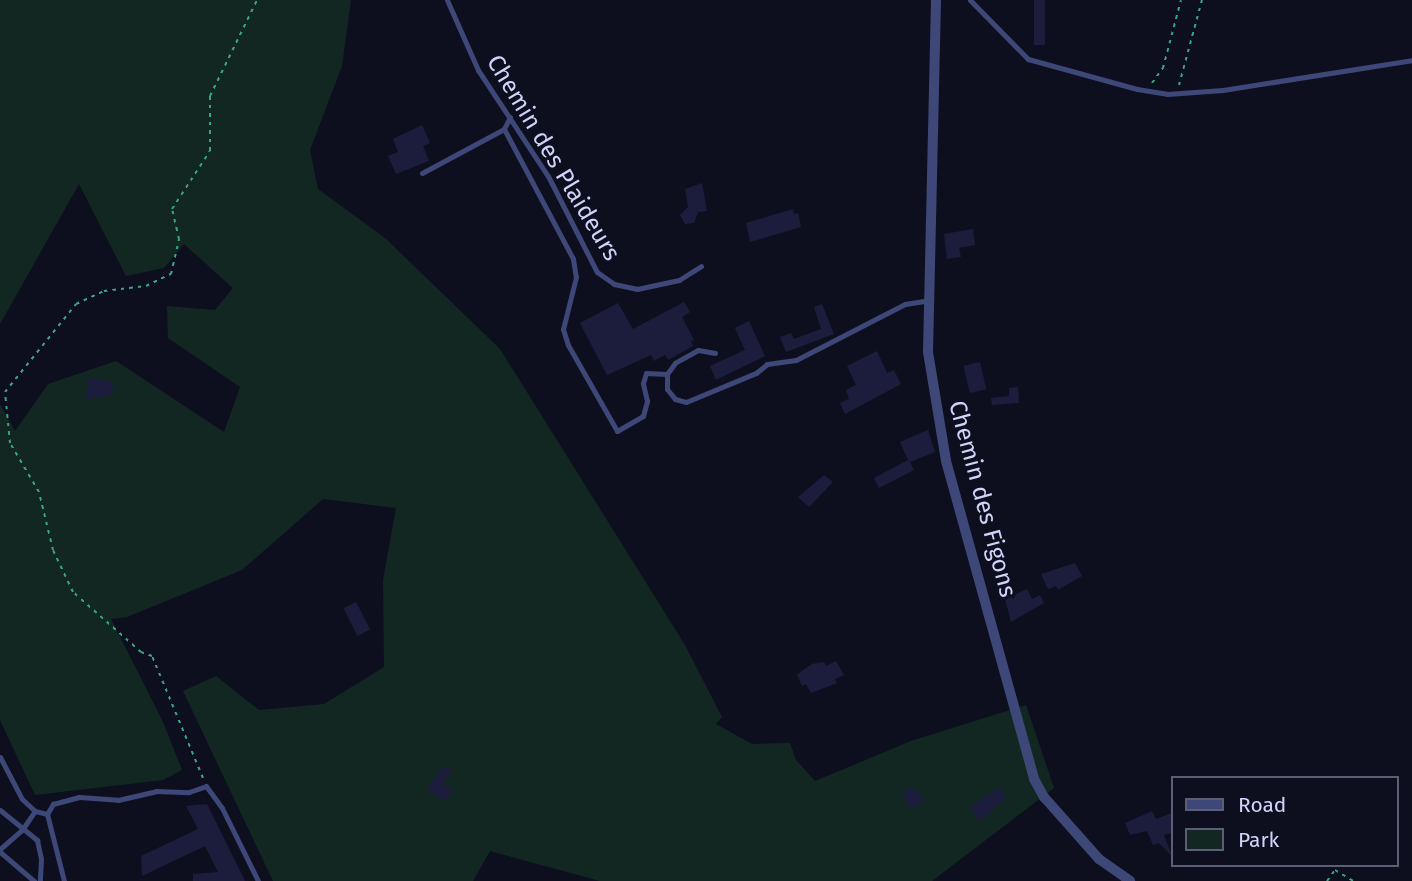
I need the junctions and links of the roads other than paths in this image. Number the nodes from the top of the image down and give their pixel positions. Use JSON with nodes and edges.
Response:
{"nodes":[{"id":1,"x":447,"y":0,"type":"edge"},
{"id":2,"x":936,"y":0,"type":"edge"},
{"id":3,"x":970,"y":0,"type":"edge"},
{"id":4,"x":1412,"y":60,"type":"edge"},
{"id":5,"x":510,"y":117,"type":"junction"},
{"id":6,"x":504,"y":129,"type":"junction"},
{"id":7,"x":422,"y":173,"type":"dead end"},
{"id":8,"x":701,"y":266,"type":"dead end"},
{"id":9,"x":929,"y":300,"type":"junction"},
{"id":10,"x":715,"y":352,"type":"dead end"},
{"id":11,"x":667,"y":374,"type":"junction"},
{"id":12,"x":0,"y":757,"type":"edge"},
{"id":13,"x":0,"y":810,"type":"edge"},
{"id":14,"x":35,"y":811,"type":"junction"},
{"id":15,"x":47,"y":814,"type":"junction"},
{"id":16,"x":22,"y":830,"type":"junction"},
{"id":17,"x":0,"y":850,"type":"edge"},
{"id":18,"x":34,"y":881,"type":"edge"},
{"id":19,"x":40,"y":881,"type":"edge"},
{"id":20,"x":64,"y":881,"type":"edge"},
{"id":21,"x":258,"y":881,"type":"edge"},
{"id":22,"x":1130,"y":881,"type":"edge"}],
"edges":[{"from":1,"to":5,"type":"lane","name":"Chemin des Plaideurs"},
{"from":2,"to":9,"type":"street","name":"Chemin des Figons"},
{"from":3,"to":4,"type":"lane"},
{"from":5,"to":6,"type":"lane"},
{"from":5,"to":8,"type":"lane","name":"Chemin des Plaideurs"},
{"from":6,"to":7,"type":"lane"},
{"from":6,"to":11,"type":"lane"},
{"from":9,"to":11,"type":"lane"},
{"from":9,"to":22,"type":"street","name":"Chemin des Figons"},
{"from":10,"to":11,"type":"lane"},
{"from":12,"to":14,"type":"lane"},
{"from":13,"to":16,"type":"lane"},
{"from":14,"to":15,"type":"lane"},
{"from":14,"to":16,"type":"lane"},
{"from":15,"to":20,"type":"lane"},
{"from":15,"to":21,"type":"lane"},
{"from":16,"to":17,"type":"lane"},
{"from":16,"to":19,"type":"lane"},
{"from":17,"to":18,"type":"lane"}]}
